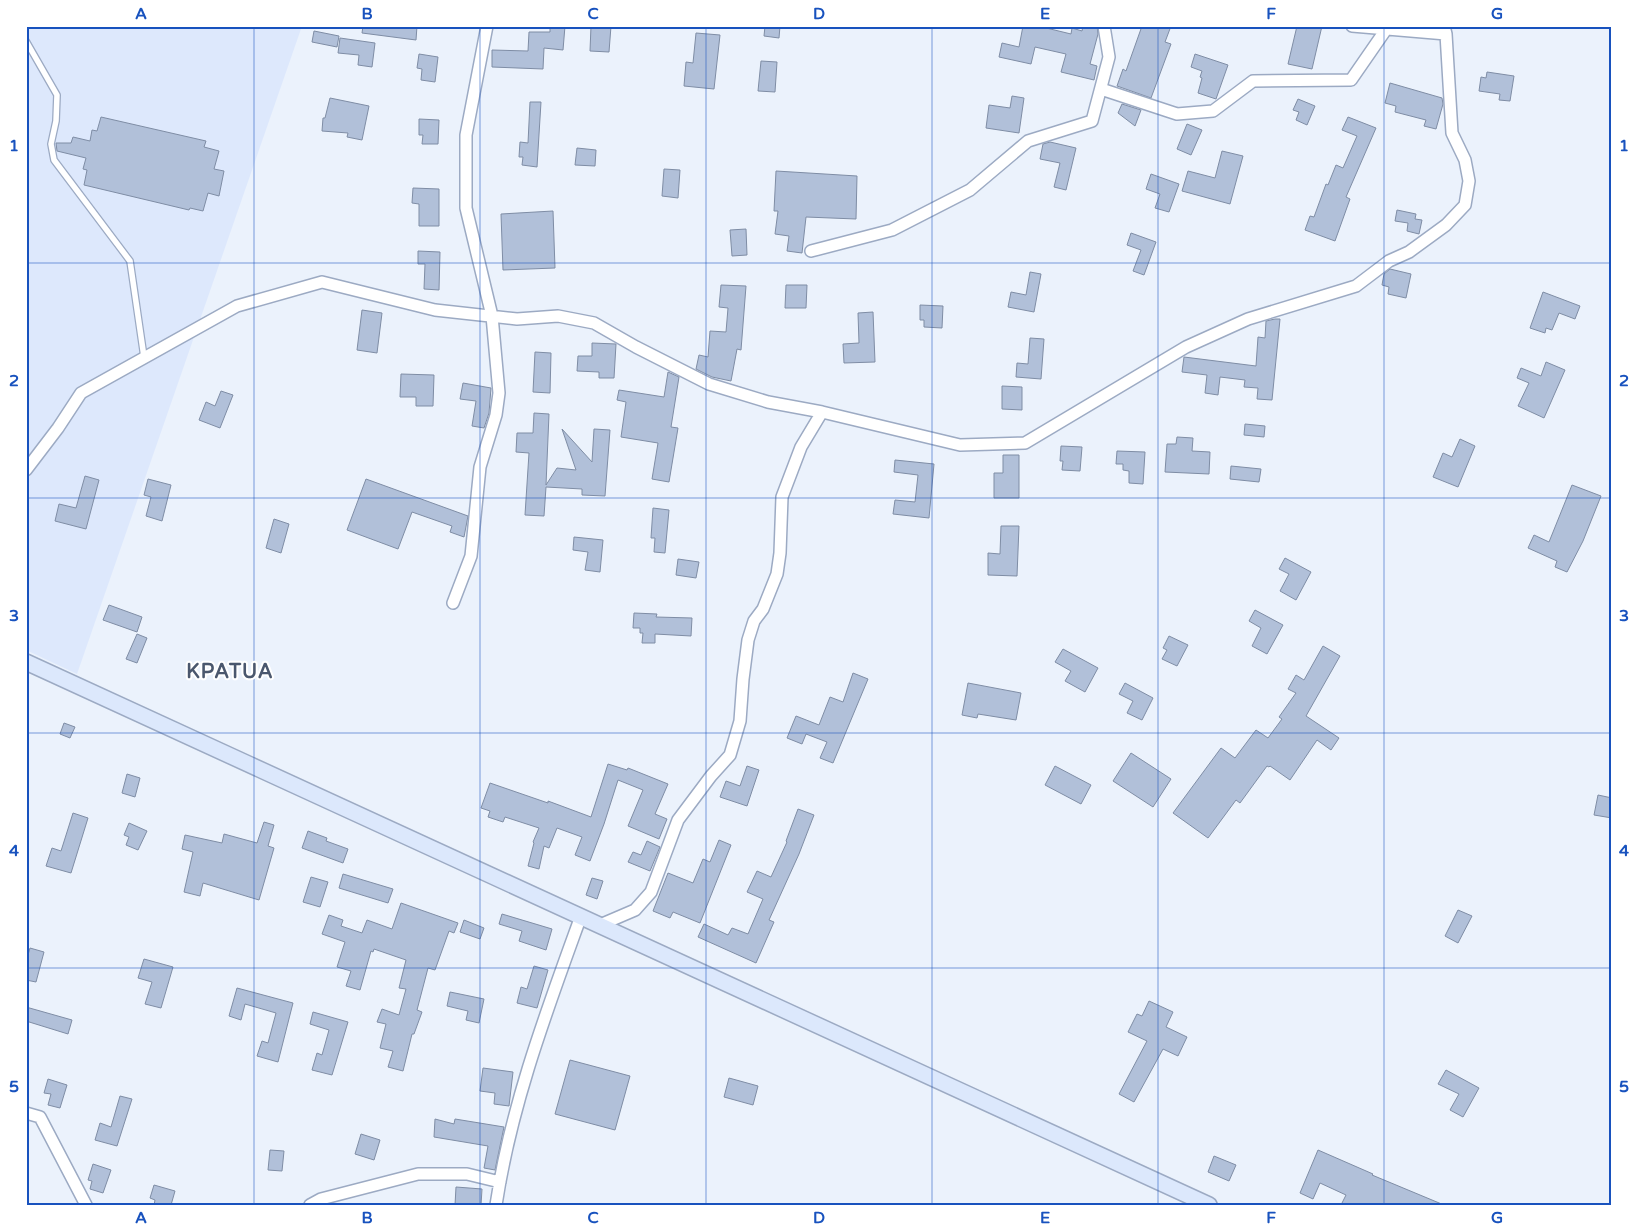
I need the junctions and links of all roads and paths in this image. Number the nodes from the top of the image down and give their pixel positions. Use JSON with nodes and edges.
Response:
{"nodes":[{"id":1,"x":487,"y":26,"type":"edge"},
{"id":2,"x":1104,"y":26,"type":"edge"},
{"id":3,"x":1352,"y":26,"type":"edge"},
{"id":4,"x":1387,"y":28,"type":"junction"},
{"id":5,"x":1445,"y":30,"type":"edge"},
{"id":6,"x":26,"y":41,"type":"edge"},
{"id":7,"x":1101,"y":89,"type":"junction"},
{"id":8,"x":811,"y":252,"type":"dead end"},
{"id":9,"x":492,"y":316,"type":"junction"},
{"id":10,"x":144,"y":357,"type":"junction"},
{"id":11,"x":822,"y":412,"type":"junction"},
{"id":12,"x":26,"y":470,"type":"edge"},
{"id":13,"x":453,"y":603,"type":"dead end"},
{"id":14,"x":26,"y":662,"type":"edge"},
{"id":15,"x":581,"y":916,"type":"junction"},
{"id":16,"x":600,"y":925,"type":"junction"},
{"id":17,"x":26,"y":1113,"type":"edge"},
{"id":18,"x":500,"y":1182,"type":"junction"},
{"id":19,"x":86,"y":1205,"type":"edge"},
{"id":20,"x":310,"y":1205,"type":"edge"},
{"id":21,"x":496,"y":1205,"type":"edge"},
{"id":22,"x":1209,"y":1205,"type":"edge"}],
"edges":[{"from":1,"to":9,"type":"street"},
{"from":2,"to":7,"type":"street"},
{"from":3,"to":4,"type":"street"},
{"from":4,"to":5,"type":"street"},
{"from":4,"to":7,"type":"street"},
{"from":5,"to":11,"type":"street"},
{"from":6,"to":10,"type":"lane"},
{"from":7,"to":8,"type":"street"},
{"from":9,"to":10,"type":"street"},
{"from":9,"to":11,"type":"street"},
{"from":9,"to":13,"type":"street"},
{"from":10,"to":12,"type":"street"},
{"from":11,"to":16,"type":"street"},
{"from":14,"to":15,"type":"main road"},
{"from":15,"to":16,"type":"main road"},
{"from":15,"to":18,"type":"street"},
{"from":16,"to":22,"type":"main road"},
{"from":17,"to":19,"type":"street"},
{"from":18,"to":20,"type":"street"},
{"from":18,"to":21,"type":"street"}]}
